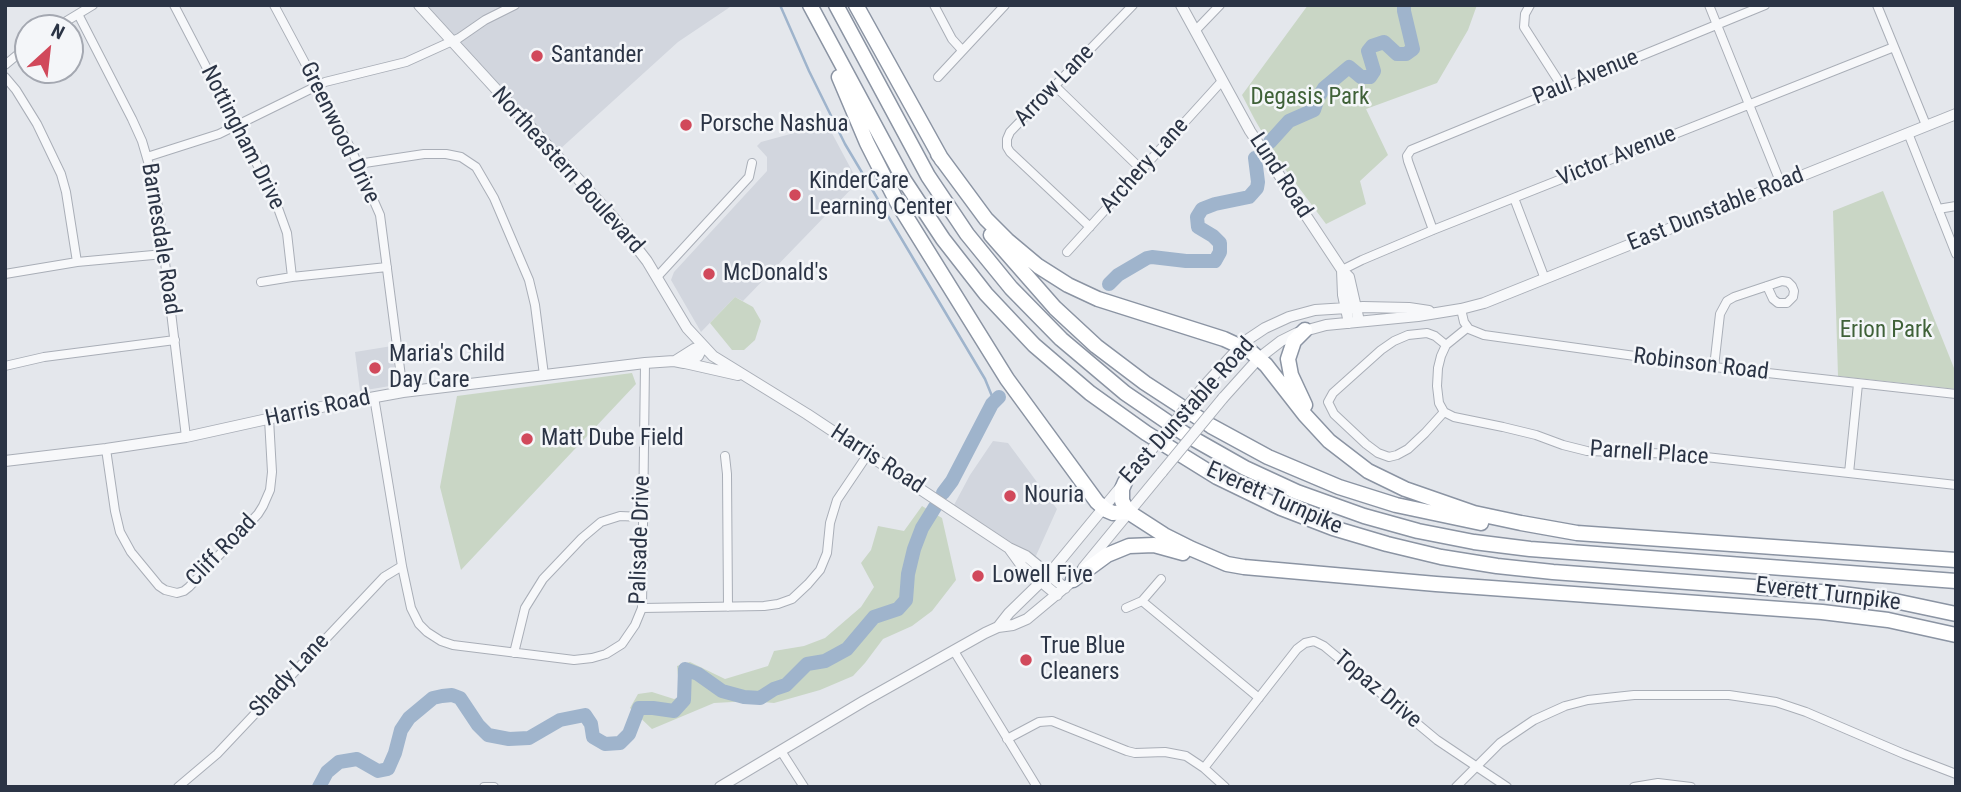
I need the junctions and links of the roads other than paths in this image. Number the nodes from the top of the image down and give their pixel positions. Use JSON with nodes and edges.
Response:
{"nodes":[{"id":1,"x":93,"y":5,"type":"edge"},
{"id":2,"x":174,"y":5,"type":"edge"},
{"id":3,"x":274,"y":5,"type":"edge"},
{"id":4,"x":419,"y":5,"type":"edge"},
{"id":5,"x":514,"y":5,"type":"edge"},
{"id":6,"x":809,"y":5,"type":"edge"},
{"id":7,"x":836,"y":5,"type":"edge"},
{"id":8,"x":856,"y":5,"type":"edge"},
{"id":9,"x":934,"y":5,"type":"edge"},
{"id":10,"x":1005,"y":5,"type":"edge"},
{"id":11,"x":1133,"y":5,"type":"edge"},
{"id":12,"x":1181,"y":5,"type":"edge"},
{"id":13,"x":1220,"y":5,"type":"edge"},
{"id":14,"x":1530,"y":5,"type":"edge"},
{"id":15,"x":1709,"y":5,"type":"edge"},
{"id":16,"x":1765,"y":5,"type":"edge"},
{"id":17,"x":1878,"y":5,"type":"edge"},
{"id":18,"x":78,"y":14,"type":"edge"},
{"id":19,"x":1717,"y":25,"type":"junction"},
{"id":20,"x":84,"y":26,"type":"edge"},
{"id":21,"x":1195,"y":31,"type":"junction"},
{"id":22,"x":450,"y":41,"type":"junction"},
{"id":23,"x":1894,"y":47,"type":"junction"},
{"id":24,"x":962,"y":50,"type":"junction"},
{"id":25,"x":5,"y":77,"type":"edge"},
{"id":26,"x":938,"y":77,"type":"dead end"},
{"id":27,"x":1222,"y":81,"type":"junction"},
{"id":28,"x":317,"y":86,"type":"junction"},
{"id":29,"x":1055,"y":86,"type":"junction"},
{"id":30,"x":1563,"y":88,"type":"junction"},
{"id":31,"x":1749,"y":105,"type":"junction"},
{"id":32,"x":1956,"y":114,"type":"edge"},
{"id":33,"x":237,"y":125,"type":"junction"},
{"id":34,"x":1926,"y":125,"type":"junction"},
{"id":35,"x":1908,"y":133,"type":"junction"},
{"id":36,"x":938,"y":154,"type":"junction"},
{"id":37,"x":147,"y":157,"type":"junction"},
{"id":38,"x":752,"y":163,"type":"dead end"},
{"id":39,"x":358,"y":164,"type":"junction"},
{"id":40,"x":1142,"y":170,"type":"junction"},
{"id":41,"x":1781,"y":184,"type":"junction"},
{"id":42,"x":1514,"y":198,"type":"junction"},
{"id":43,"x":1956,"y":206,"type":"edge"},
{"id":44,"x":1938,"y":209,"type":"junction"},
{"id":45,"x":1090,"y":227,"type":"junction"},
{"id":46,"x":1433,"y":230,"type":"junction"},
{"id":47,"x":1067,"y":252,"type":"dead end"},
{"id":48,"x":164,"y":254,"type":"junction"},
{"id":49,"x":1956,"y":254,"type":"edge"},
{"id":50,"x":77,"y":262,"type":"junction"},
{"id":51,"x":387,"y":267,"type":"junction"},
{"id":52,"x":1342,"y":271,"type":"junction"},
{"id":53,"x":5,"y":274,"type":"edge"},
{"id":54,"x":292,"y":277,"type":"junction"},
{"id":55,"x":657,"y":277,"type":"junction"},
{"id":56,"x":1545,"y":279,"type":"junction"},
{"id":57,"x":261,"y":282,"type":"dead end"},
{"id":58,"x":1767,"y":286,"type":"dead end"},
{"id":59,"x":1357,"y":307,"type":"junction"},
{"id":60,"x":1345,"y":308,"type":"junction"},
{"id":61,"x":1461,"y":309,"type":"junction"},
{"id":62,"x":1434,"y":313,"type":"junction"},
{"id":63,"x":1354,"y":322,"type":"junction"},
{"id":64,"x":1467,"y":328,"type":"junction"},
{"id":65,"x":1305,"y":330,"type":"junction"},
{"id":66,"x":175,"y":340,"type":"junction"},
{"id":67,"x":1446,"y":345,"type":"junction"},
{"id":68,"x":703,"y":346,"type":"junction"},
{"id":69,"x":1240,"y":346,"type":"junction"},
{"id":70,"x":1259,"y":358,"type":"junction"},
{"id":71,"x":679,"y":362,"type":"junction"},
{"id":72,"x":645,"y":363,"type":"junction"},
{"id":73,"x":5,"y":366,"type":"edge"},
{"id":74,"x":1714,"y":367,"type":"junction"},
{"id":75,"x":544,"y":375,"type":"junction"},
{"id":76,"x":743,"y":375,"type":"junction"},
{"id":77,"x":1858,"y":384,"type":"junction"},
{"id":78,"x":403,"y":392,"type":"junction"},
{"id":79,"x":1956,"y":394,"type":"edge"},
{"id":80,"x":374,"y":397,"type":"junction"},
{"id":81,"x":1444,"y":412,"type":"junction"},
{"id":82,"x":269,"y":419,"type":"junction"},
{"id":83,"x":186,"y":437,"type":"junction"},
{"id":84,"x":106,"y":449,"type":"junction"},
{"id":85,"x":868,"y":454,"type":"junction"},
{"id":86,"x":1345,"y":455,"type":"junction"},
{"id":87,"x":725,"y":456,"type":"dead end"},
{"id":88,"x":5,"y":461,"type":"edge"},
{"id":89,"x":1849,"y":473,"type":"junction"},
{"id":90,"x":1125,"y":482,"type":"junction"},
{"id":91,"x":1956,"y":485,"type":"edge"},
{"id":92,"x":1103,"y":508,"type":"junction"},
{"id":93,"x":1129,"y":512,"type":"junction"},
{"id":94,"x":642,"y":517,"type":"junction"},
{"id":95,"x":1577,"y":533,"type":"junction"},
{"id":96,"x":1830,"y":550,"type":"junction"},
{"id":97,"x":1956,"y":553,"type":"edge"},
{"id":98,"x":1956,"y":560,"type":"edge"},
{"id":99,"x":1227,"y":564,"type":"junction"},
{"id":100,"x":402,"y":566,"type":"junction"},
{"id":101,"x":1045,"y":578,"type":"junction"},
{"id":102,"x":1161,"y":579,"type":"dead end"},
{"id":103,"x":1956,"y":581,"type":"edge"},
{"id":104,"x":1065,"y":588,"type":"junction"},
{"id":105,"x":1142,"y":601,"type":"junction"},
{"id":106,"x":728,"y":607,"type":"junction"},
{"id":107,"x":642,"y":608,"type":"junction"},
{"id":108,"x":1126,"y":608,"type":"dead end"},
{"id":109,"x":1956,"y":614,"type":"edge"},
{"id":110,"x":998,"y":627,"type":"junction"},
{"id":111,"x":1956,"y":635,"type":"edge"},
{"id":112,"x":954,"y":650,"type":"junction"},
{"id":113,"x":514,"y":653,"type":"junction"},
{"id":114,"x":1259,"y":698,"type":"junction"},
{"id":115,"x":1007,"y":738,"type":"junction"},
{"id":116,"x":781,"y":751,"type":"junction"},
{"id":117,"x":1475,"y":767,"type":"junction"},
{"id":118,"x":1204,"y":768,"type":"junction"},
{"id":119,"x":1956,"y":774,"type":"edge"},
{"id":120,"x":178,"y":787,"type":"edge"},
{"id":121,"x":484,"y":787,"type":"edge"},
{"id":122,"x":495,"y":787,"type":"edge"},
{"id":123,"x":720,"y":787,"type":"edge"},
{"id":124,"x":804,"y":787,"type":"edge"},
{"id":125,"x":1037,"y":787,"type":"edge"},
{"id":126,"x":1226,"y":787,"type":"edge"},
{"id":127,"x":1456,"y":787,"type":"edge"},
{"id":128,"x":1507,"y":787,"type":"edge"},
{"id":129,"x":1634,"y":787,"type":"edge"},
{"id":130,"x":1691,"y":787,"type":"edge"}],
"edges":[{"from":1,"to":18,"type":"street"},
{"from":2,"to":33,"type":"street","name":"Nottingham Drive"},
{"from":3,"to":28,"type":"street","name":"Greenwood Drive"},
{"from":4,"to":22,"type":"street","name":"Northeastern Boulevard"},
{"from":5,"to":22,"type":"street"},
{"from":6,"to":92,"type":"highway"},
{"from":6,"to":109,"type":"highway","name":"Everett Turnpike"},
{"from":7,"to":103,"type":"highway","name":"Everett Turnpike"},
{"from":8,"to":36,"type":"highway"},
{"from":9,"to":24,"type":"street"},
{"from":10,"to":24,"type":"street"},
{"from":11,"to":29,"type":"street","name":"Arrow Lane"},
{"from":12,"to":21,"type":"street","name":"Lund Road"},
{"from":13,"to":21,"type":"street"},
{"from":14,"to":30,"type":"street"},
{"from":15,"to":19,"type":"street"},
{"from":16,"to":19,"type":"street","name":"Paul Avenue"},
{"from":17,"to":23,"type":"street"},
{"from":19,"to":30,"type":"street","name":"Paul Avenue"},
{"from":19,"to":31,"type":"street"},
{"from":20,"to":37,"type":"street","name":"Barnesdale Road"},
{"from":21,"to":27,"type":"street","name":"Lund Road"},
{"from":22,"to":28,"type":"street"},
{"from":22,"to":55,"type":"street","name":"Northeastern Boulevard"},
{"from":23,"to":31,"type":"street","name":"Victor Avenue"},
{"from":23,"to":34,"type":"street"},
{"from":24,"to":26,"type":"street"},
{"from":25,"to":50,"type":"street"},
{"from":27,"to":40,"type":"street","name":"Archery Lane"},
{"from":27,"to":52,"type":"street","name":"Lund Road"},
{"from":28,"to":33,"type":"street"},
{"from":28,"to":39,"type":"street","name":"Greenwood Drive"},
{"from":29,"to":40,"type":"street"},
{"from":29,"to":45,"type":"street","name":"Arrow Lane"},
{"from":30,"to":46,"type":"street","name":"Paul Avenue"},
{"from":31,"to":41,"type":"street"},
{"from":31,"to":42,"type":"street","name":"Victor Avenue"},
{"from":32,"to":34,"type":"street","name":"East Dunstable Road"},
{"from":33,"to":37,"type":"street"},
{"from":33,"to":54,"type":"street","name":"Nottingham Drive"},
{"from":34,"to":35,"type":"street","name":"East Dunstable Road"},
{"from":35,"to":41,"type":"street","name":"East Dunstable Road"},
{"from":35,"to":44,"type":"street"},
{"from":36,"to":69,"type":"highway"},
{"from":36,"to":95,"type":"highway"},
{"from":37,"to":48,"type":"street","name":"Barnesdale Road"},
{"from":38,"to":55,"type":"street"},
{"from":39,"to":51,"type":"street","name":"Greenwood Drive"},
{"from":39,"to":75,"type":"street"},
{"from":40,"to":45,"type":"street","name":"Archery Lane"},
{"from":41,"to":56,"type":"street","name":"East Dunstable Road"},
{"from":42,"to":46,"type":"street","name":"Victor Avenue"},
{"from":42,"to":56,"type":"street"},
{"from":43,"to":44,"type":"street"},
{"from":44,"to":49,"type":"street"},
{"from":45,"to":47,"type":"street","name":"Archery Lane"},
{"from":46,"to":52,"type":"street","name":"Victor Avenue"},
{"from":48,"to":50,"type":"street"},
{"from":48,"to":66,"type":"street","name":"Barnesdale Road"},
{"from":50,"to":53,"type":"street"},
{"from":51,"to":54,"type":"street"},
{"from":51,"to":78,"type":"street","name":"Greenwood Drive"},
{"from":52,"to":59,"type":"street","name":"Lund Road"},
{"from":52,"to":60,"type":"street","name":"Lund Road"},
{"from":54,"to":57,"type":"street"},
{"from":55,"to":68,"type":"street","name":"Northeastern Boulevard"},
{"from":56,"to":61,"type":"street","name":"East Dunstable Road"},
{"from":58,"to":74,"type":"street"},
{"from":59,"to":60,"type":"street","name":"East Dunstable Road"},
{"from":59,"to":62,"type":"street","name":"East Dunstable Road"},
{"from":59,"to":63,"type":"street","name":"Lund Road"},
{"from":60,"to":63,"type":"street","name":"Lund Road"},
{"from":60,"to":69,"type":"street","name":"East Dunstable Road"},
{"from":61,"to":62,"type":"street","name":"East Dunstable Road"},
{"from":61,"to":64,"type":"street"},
{"from":62,"to":63,"type":"street","name":"East Dunstable Road"},
{"from":63,"to":65,"type":"street","name":"East Dunstable Road"},
{"from":64,"to":67,"type":"street"},
{"from":64,"to":74,"type":"street","name":"Robinson Road"},
{"from":65,"to":70,"type":"street","name":"East Dunstable Road"},
{"from":65,"to":86,"type":"highway"},
{"from":66,"to":73,"type":"street"},
{"from":66,"to":83,"type":"street","name":"Barnesdale Road"},
{"from":67,"to":81,"type":"street"},
{"from":67,"to":81,"type":"street"},
{"from":68,"to":71,"type":"street","name":"Harris Road"},
{"from":68,"to":76,"type":"street","name":"Harris Road"},
{"from":69,"to":70,"type":"highway"},
{"from":69,"to":90,"type":"street","name":"East Dunstable Road","bridge":true},
{"from":70,"to":86,"type":"highway"},
{"from":70,"to":93,"type":"street","name":"East Dunstable Road","bridge":true},
{"from":71,"to":72,"type":"street","name":"Harris Road"},
{"from":71,"to":76,"type":"street","name":"Harris Road"},
{"from":72,"to":75,"type":"street","name":"Harris Road"},
{"from":72,"to":94,"type":"street","name":"Palisade Drive"},
{"from":74,"to":77,"type":"street","name":"Robinson Road"},
{"from":75,"to":78,"type":"street","name":"Harris Road"},
{"from":76,"to":85,"type":"street","name":"Harris Road"},
{"from":77,"to":79,"type":"street","name":"Robinson Road"},
{"from":77,"to":89,"type":"street"},
{"from":78,"to":80,"type":"street","name":"Harris Road"},
{"from":80,"to":82,"type":"street","name":"Harris Road"},
{"from":80,"to":100,"type":"street","name":"Palisade Drive"},
{"from":81,"to":89,"type":"street","name":"Parnell Place"},
{"from":82,"to":83,"type":"street","name":"Harris Road"},
{"from":82,"to":84,"type":"street","name":"Cliff Road"},
{"from":83,"to":84,"type":"street","name":"Harris Road"},
{"from":84,"to":88,"type":"street","name":"Harris Road"},
{"from":85,"to":101,"type":"street","name":"Harris Road"},
{"from":85,"to":106,"type":"street"},
{"from":86,"to":95,"type":"highway"},
{"from":87,"to":106,"type":"street"},
{"from":89,"to":91,"type":"street","name":"Parnell Place"},
{"from":90,"to":92,"type":"street","name":"East Dunstable Road"},
{"from":90,"to":93,"type":"highway"},
{"from":92,"to":93,"type":"highway"},
{"from":92,"to":101,"type":"street","name":"East Dunstable Road"},
{"from":93,"to":99,"type":"highway"},
{"from":93,"to":104,"type":"street","name":"East Dunstable Road"},
{"from":94,"to":107,"type":"street","name":"Palisade Drive"},
{"from":94,"to":113,"type":"street"},
{"from":95,"to":96,"type":"highway"},
{"from":96,"to":97,"type":"highway"},
{"from":96,"to":98,"type":"highway"},
{"from":99,"to":104,"type":"highway"},
{"from":99,"to":111,"type":"highway"},
{"from":100,"to":113,"type":"street","name":"Palisade Drive"},
{"from":100,"to":120,"type":"street","name":"Shady Lane"},
{"from":101,"to":104,"type":"street","name":"Harris Road"},
{"from":101,"to":110,"type":"street","name":"East Dunstable Road"},
{"from":102,"to":105,"type":"street"},
{"from":104,"to":110,"type":"street","name":"East Dunstable Road"},
{"from":105,"to":108,"type":"street"},
{"from":105,"to":114,"type":"street"},
{"from":106,"to":107,"type":"street"},
{"from":107,"to":113,"type":"street","name":"Palisade Drive"},
{"from":110,"to":112,"type":"street","name":"East Dunstable Road"},
{"from":112,"to":115,"type":"street"},
{"from":112,"to":116,"type":"street","name":"East Dunstable Road"},
{"from":114,"to":117,"type":"street","name":"Topaz Drive"},
{"from":114,"to":118,"type":"street","name":"Topaz Drive"},
{"from":115,"to":118,"type":"street"},
{"from":115,"to":125,"type":"street"},
{"from":116,"to":123,"type":"street","name":"East Dunstable Road"},
{"from":116,"to":124,"type":"street"},
{"from":117,"to":119,"type":"street"},
{"from":117,"to":127,"type":"street"},
{"from":117,"to":128,"type":"street"},
{"from":118,"to":126,"type":"street"},
{"from":121,"to":122,"type":"street"},
{"from":129,"to":130,"type":"street"}]}
